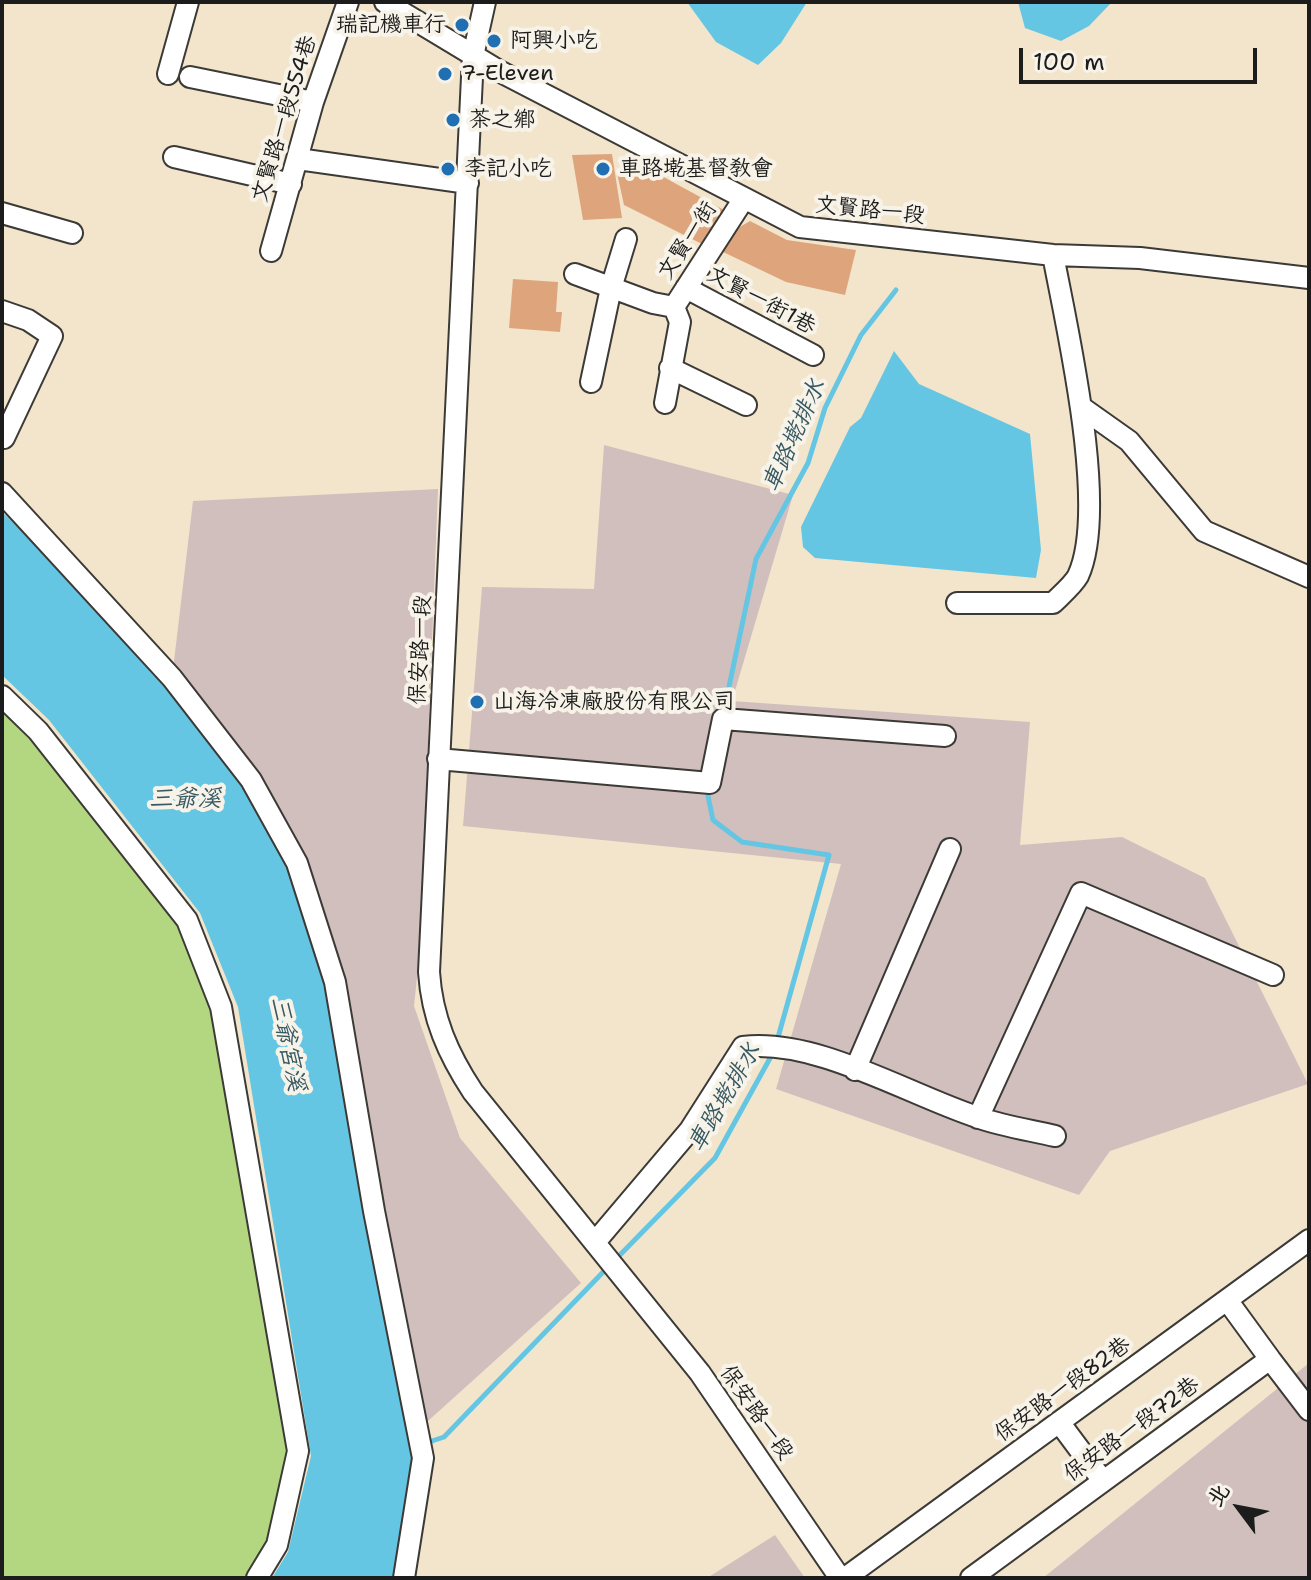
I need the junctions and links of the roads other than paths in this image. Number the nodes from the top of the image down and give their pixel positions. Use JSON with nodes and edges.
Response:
{"nodes":[{"id":1,"x":188,"y":2,"type":"edge"},
{"id":2,"x":348,"y":2,"type":"edge"},
{"id":3,"x":385,"y":2,"type":"edge"},
{"id":4,"x":485,"y":2,"type":"edge"},
{"id":5,"x":473,"y":56,"type":"junction"},
{"id":6,"x":168,"y":74,"type":"dead end"},
{"id":7,"x":190,"y":77,"type":"dead end"},
{"id":8,"x":313,"y":102,"type":"junction"},
{"id":9,"x":174,"y":157,"type":"dead end"},
{"id":10,"x":298,"y":159,"type":"junction"},
{"id":11,"x":468,"y":183,"type":"junction"},
{"id":12,"x":291,"y":184,"type":"junction"},
{"id":13,"x":743,"y":200,"type":"junction"},
{"id":14,"x":2,"y":213,"type":"edge"},
{"id":15,"x":72,"y":233,"type":"dead end"},
{"id":16,"x":626,"y":239,"type":"dead end"},
{"id":17,"x":271,"y":251,"type":"dead end"},
{"id":18,"x":1053,"y":255,"type":"junction"},
{"id":19,"x":575,"y":274,"type":"dead end"},
{"id":20,"x":1309,"y":278,"type":"edge"},
{"id":21,"x":611,"y":288,"type":"junction"},
{"id":22,"x":686,"y":288,"type":"junction"},
{"id":23,"x":674,"y":307,"type":"junction"},
{"id":24,"x":2,"y":311,"type":"edge"},
{"id":25,"x":813,"y":355,"type":"dead end"},
{"id":26,"x":670,"y":368,"type":"junction"},
{"id":27,"x":591,"y":382,"type":"dead end"},
{"id":28,"x":665,"y":403,"type":"dead end"},
{"id":29,"x":746,"y":405,"type":"dead end"},
{"id":30,"x":1081,"y":407,"type":"junction"},
{"id":31,"x":4,"y":438,"type":"edge"},
{"id":32,"x":2,"y":493,"type":"edge"},
{"id":33,"x":1309,"y":577,"type":"edge"},
{"id":34,"x":957,"y":603,"type":"dead end"},
{"id":35,"x":2,"y":696,"type":"edge"},
{"id":36,"x":945,"y":736,"type":"dead end"},
{"id":37,"x":438,"y":759,"type":"junction"},
{"id":38,"x":950,"y":849,"type":"dead end"},
{"id":39,"x":1273,"y":975,"type":"dead end"},
{"id":40,"x":855,"y":1070,"type":"junction"},
{"id":41,"x":978,"y":1118,"type":"junction"},
{"id":42,"x":1055,"y":1136,"type":"dead end"},
{"id":43,"x":1309,"y":1240,"type":"edge"},
{"id":44,"x":598,"y":1244,"type":"junction"},
{"id":45,"x":1227,"y":1300,"type":"junction"},
{"id":46,"x":1270,"y":1359,"type":"junction"},
{"id":47,"x":1309,"y":1410,"type":"edge"},
{"id":48,"x":1059,"y":1422,"type":"junction"},
{"id":49,"x":1103,"y":1481,"type":"junction"},
{"id":50,"x":257,"y":1578,"type":"edge"},
{"id":51,"x":404,"y":1578,"type":"edge"},
{"id":52,"x":843,"y":1578,"type":"edge"},
{"id":53,"x":971,"y":1578,"type":"edge"}],
"edges":[{"from":1,"to":6,"type":"street"},
{"from":2,"to":8,"type":"street","name":"文賢路一段554巷"},
{"from":3,"to":5,"type":"street","name":"文賢路一段"},
{"from":4,"to":5,"type":"street","name":"保安路一段"},
{"from":5,"to":11,"type":"street","name":"保安路一段"},
{"from":5,"to":13,"type":"street","name":"文賢路一段"},
{"from":7,"to":8,"type":"street"},
{"from":8,"to":10,"type":"street","name":"文賢路一段554巷"},
{"from":9,"to":12,"type":"street"},
{"from":10,"to":11,"type":"street"},
{"from":10,"to":12,"type":"street","name":"文賢路一段554巷"},
{"from":11,"to":37,"type":"street","name":"保安路一段"},
{"from":12,"to":17,"type":"street","name":"文賢路一段554巷"},
{"from":13,"to":18,"type":"street","name":"文賢路一段"},
{"from":13,"to":22,"type":"street","name":"文賢一街"},
{"from":14,"to":15,"type":"street"},
{"from":16,"to":21,"type":"street"},
{"from":18,"to":20,"type":"street","name":"文賢路一段"},
{"from":18,"to":30,"type":"street"},
{"from":19,"to":21,"type":"street"},
{"from":21,"to":23,"type":"street"},
{"from":21,"to":27,"type":"street"},
{"from":22,"to":23,"type":"street","name":"文賢一街"},
{"from":22,"to":25,"type":"street","name":"文賢一街1巷"},
{"from":23,"to":26,"type":"street","name":"文賢一街"},
{"from":24,"to":31,"type":"street"},
{"from":26,"to":28,"type":"street","name":"文賢一街"},
{"from":26,"to":29,"type":"street"},
{"from":30,"to":33,"type":"street"},
{"from":30,"to":34,"type":"street"},
{"from":32,"to":51,"type":"street"},
{"from":35,"to":50,"type":"street"},
{"from":36,"to":37,"type":"street"},
{"from":37,"to":44,"type":"street","name":"保安路一段"},
{"from":38,"to":40,"type":"street"},
{"from":39,"to":41,"type":"street"},
{"from":40,"to":41,"type":"street"},
{"from":40,"to":44,"type":"street"},
{"from":41,"to":42,"type":"street"},
{"from":43,"to":45,"type":"street","name":"保安路一段82巷"},
{"from":44,"to":52,"type":"street","name":"保安路一段"},
{"from":45,"to":46,"type":"street"},
{"from":45,"to":48,"type":"street","name":"保安路一段82巷"},
{"from":46,"to":47,"type":"street"},
{"from":46,"to":49,"type":"street","name":"保安路一段72巷"},
{"from":48,"to":49,"type":"street"},
{"from":48,"to":52,"type":"street","name":"保安路一段82巷"},
{"from":49,"to":53,"type":"street","name":"保安路一段72巷"}]}
